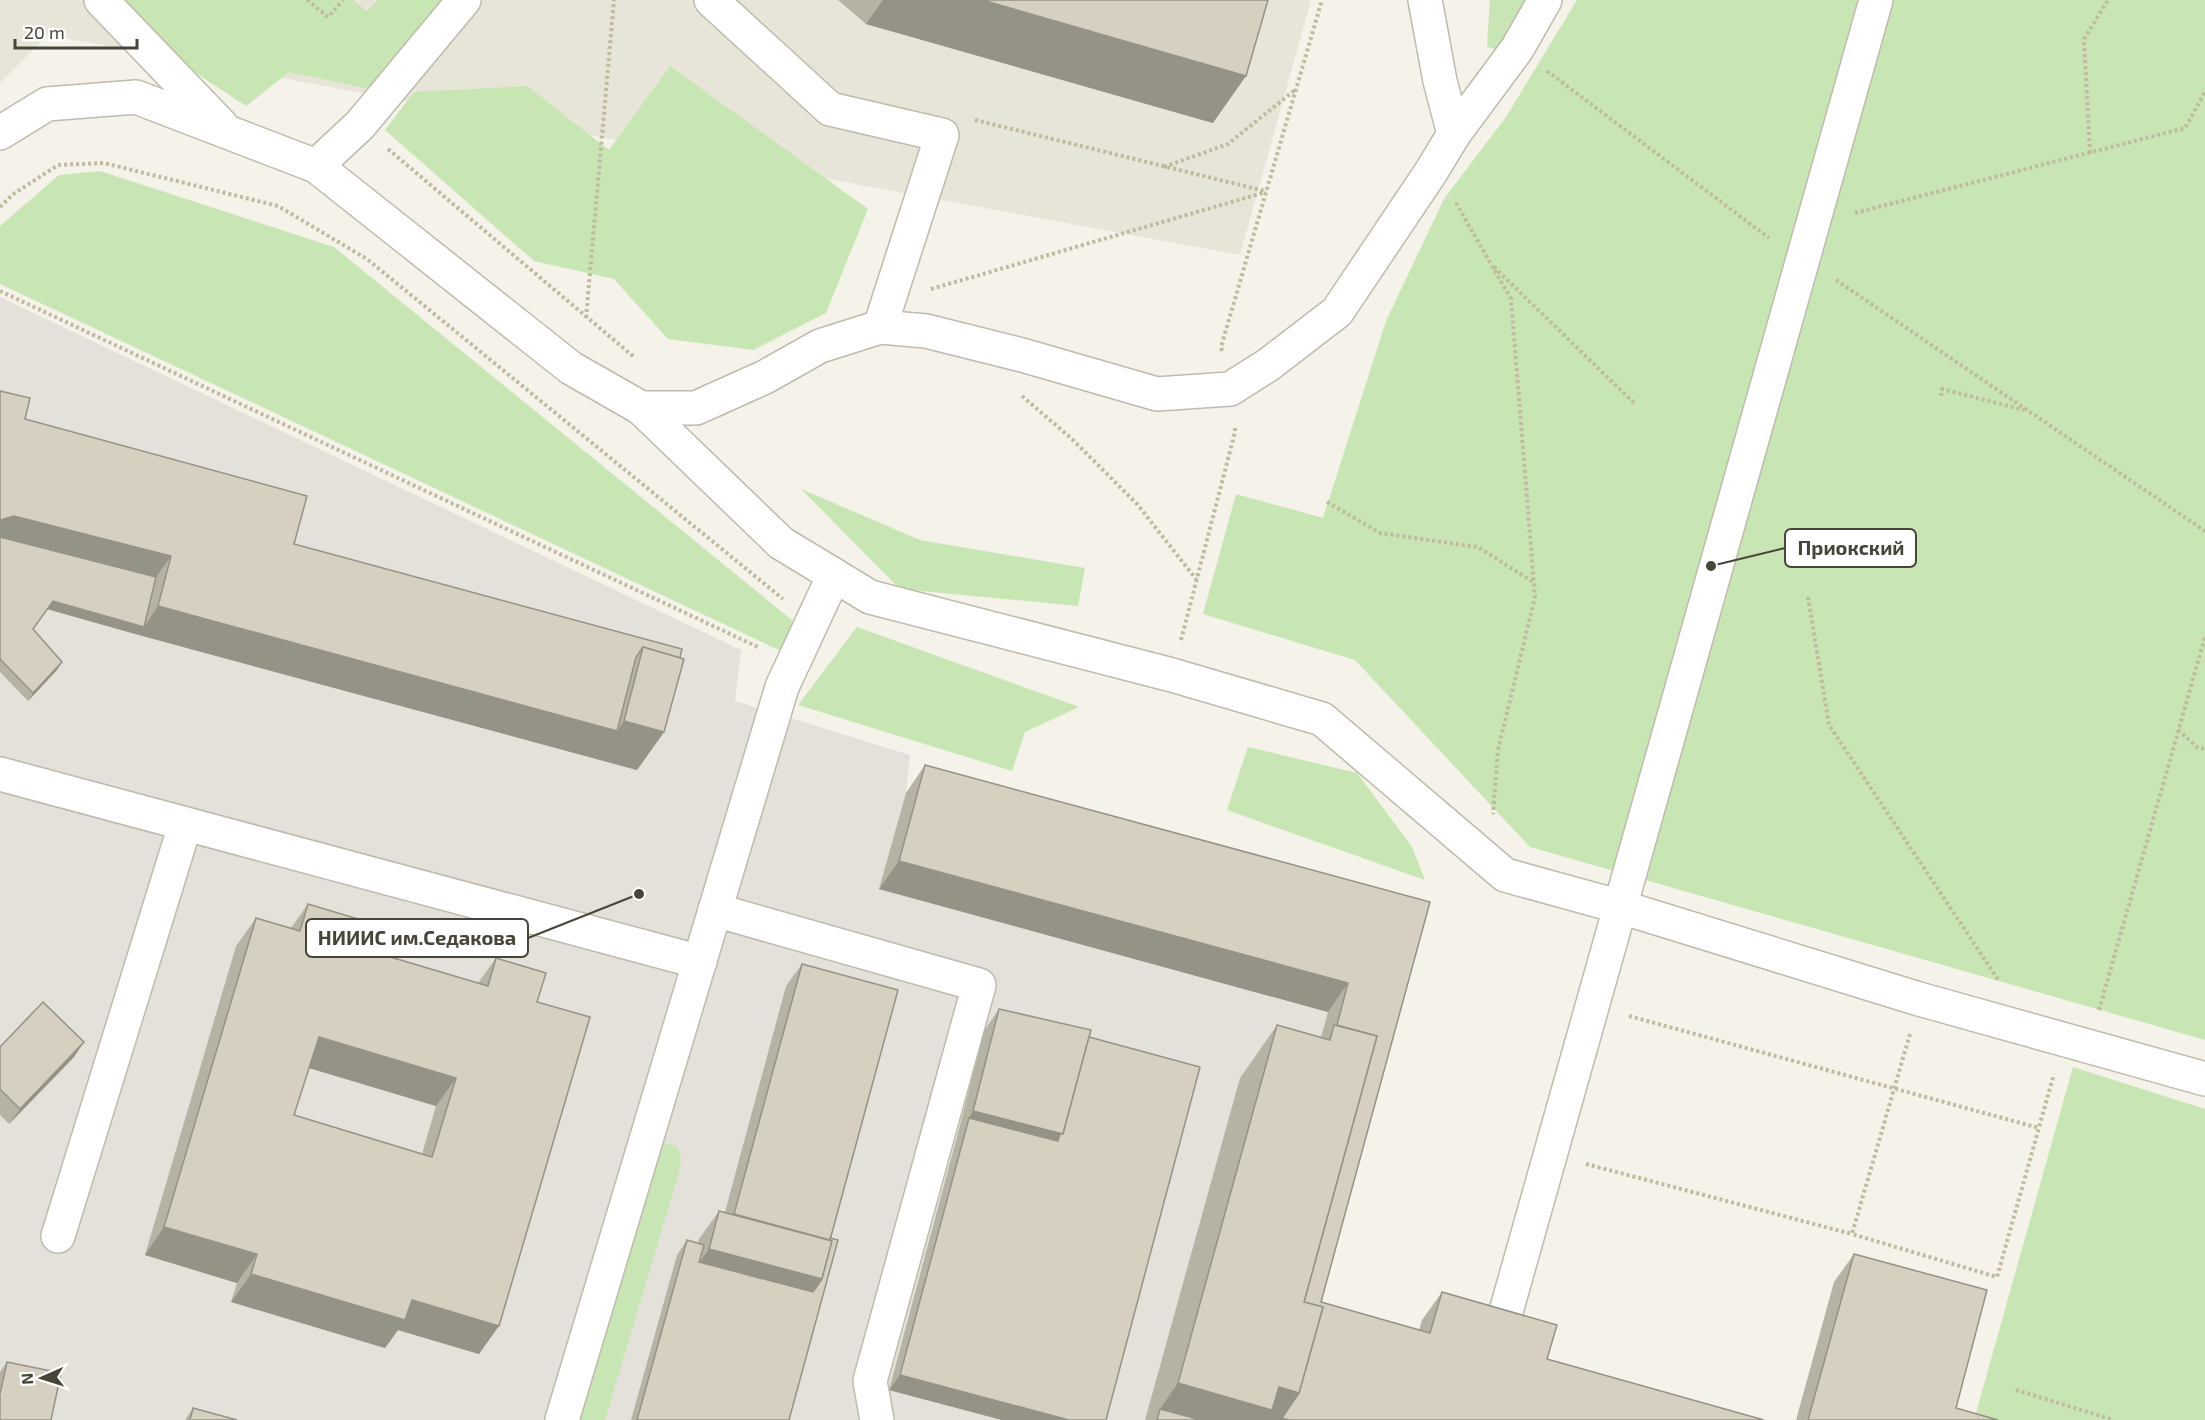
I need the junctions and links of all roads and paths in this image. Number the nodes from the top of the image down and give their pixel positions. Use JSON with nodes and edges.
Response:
{"nodes":[{"id":1,"x":101,"y":0,"type":"edge"},
{"id":2,"x":307,"y":0,"type":"edge"},
{"id":3,"x":343,"y":0,"type":"edge"},
{"id":4,"x":464,"y":0,"type":"edge"},
{"id":5,"x":614,"y":0,"type":"edge"},
{"id":6,"x":711,"y":0,"type":"edge"},
{"id":7,"x":1322,"y":0,"type":"edge"},
{"id":8,"x":1425,"y":0,"type":"edge"},
{"id":9,"x":1545,"y":0,"type":"edge"},
{"id":10,"x":1876,"y":0,"type":"edge"},
{"id":11,"x":2108,"y":0,"type":"edge"},
{"id":12,"x":1517,"y":49,"type":"junction"},
{"id":13,"x":1296,"y":89,"type":"junction"},
{"id":14,"x":2205,"y":92,"type":"edge"},
{"id":15,"x":360,"y":125,"type":"junction"},
{"id":16,"x":226,"y":130,"type":"junction"},
{"id":17,"x":0,"y":133,"type":"edge"},
{"id":18,"x":1454,"y":134,"type":"junction"},
{"id":19,"x":942,"y":135,"type":"junction"},
{"id":20,"x":2090,"y":153,"type":"junction"},
{"id":21,"x":316,"y":166,"type":"junction"},
{"id":22,"x":1164,"y":167,"type":"junction"},
{"id":23,"x":1431,"y":172,"type":"junction"},
{"id":24,"x":1266,"y":192,"type":"junction"},
{"id":25,"x":0,"y":207,"type":"edge"},
{"id":26,"x":1813,"y":223,"type":"junction"},
{"id":27,"x":1803,"y":258,"type":"junction"},
{"id":28,"x":1490,"y":262,"type":"junction"},
{"id":29,"x":0,"y":291,"type":"edge"},
{"id":30,"x":885,"y":314,"type":"junction"},
{"id":31,"x":586,"y":319,"type":"junction"},
{"id":32,"x":1022,"y":356,"type":"junction"},
{"id":33,"x":641,"y":363,"type":"dead end"},
{"id":34,"x":1230,"y":388,"type":"junction"},
{"id":35,"x":1941,"y":396,"type":"dead end"},
{"id":36,"x":1634,"y":403,"type":"dead end"},
{"id":37,"x":641,"y":408,"type":"junction"},
{"id":38,"x":2028,"y":411,"type":"junction"},
{"id":39,"x":1327,"y":502,"type":"dead end"},
{"id":40,"x":2205,"y":531,"type":"edge"},
{"id":41,"x":834,"y":575,"type":"junction"},
{"id":42,"x":1197,"y":579,"type":"junction"},
{"id":43,"x":1533,"y":582,"type":"junction"},
{"id":44,"x":1808,"y":597,"type":"dead end"},
{"id":45,"x":812,"y":622,"type":"junction"},
{"id":46,"x":2205,"y":637,"type":"edge"},
{"id":47,"x":2198,"y":660,"type":"junction"},
{"id":48,"x":2205,"y":662,"type":"edge"},
{"id":49,"x":793,"y":664,"type":"junction"},
{"id":50,"x":1172,"y":675,"type":"junction"},
{"id":51,"x":2178,"y":730,"type":"junction"},
{"id":52,"x":2205,"y":749,"type":"edge"},
{"id":53,"x":0,"y":774,"type":"edge"},
{"id":54,"x":185,"y":825,"type":"junction"},
{"id":55,"x":1490,"y":863,"type":"junction"},
{"id":56,"x":1621,"y":907,"type":"junction"},
{"id":57,"x":715,"y":910,"type":"junction"},
{"id":58,"x":700,"y":962,"type":"junction"},
{"id":59,"x":1999,"y":981,"type":"dead end"},
{"id":60,"x":1919,"y":999,"type":"junction"},
{"id":61,"x":1592,"y":1006,"type":"junction"},
{"id":62,"x":2076,"y":1043,"type":"junction"},
{"id":63,"x":2205,"y":1079,"type":"edge"},
{"id":64,"x":1895,"y":1089,"type":"junction"},
{"id":65,"x":2039,"y":1128,"type":"junction"},
{"id":66,"x":1551,"y":1155,"type":"junction"},
{"id":67,"x":1852,"y":1234,"type":"junction"},
{"id":68,"x":58,"y":1236,"type":"dead end"},
{"id":69,"x":1498,"y":1340,"type":"edge"},
{"id":70,"x":2016,"y":1390,"type":"dead end"},
{"id":71,"x":562,"y":1420,"type":"edge"},
{"id":72,"x":877,"y":1420,"type":"edge"},
{"id":73,"x":2114,"y":1420,"type":"edge"}],
"edges":[{"from":1,"to":16,"type":"street"},
{"from":2,"to":3,"type":"path"},
{"from":4,"to":15,"type":"street"},
{"from":5,"to":31,"type":"path"},
{"from":6,"to":19,"type":"street"},
{"from":7,"to":13,"type":"path"},
{"from":8,"to":18,"type":"street"},
{"from":9,"to":12,"type":"street"},
{"from":10,"to":26,"type":"street"},
{"from":11,"to":20,"type":"path"},
{"from":12,"to":18,"type":"street"},
{"from":12,"to":27,"type":"path"},
{"from":13,"to":22,"type":"path"},
{"from":13,"to":24,"type":"path"},
{"from":14,"to":20,"type":"path"},
{"from":15,"to":21,"type":"street"},
{"from":15,"to":31,"type":"path"},
{"from":16,"to":17,"type":"street"},
{"from":16,"to":21,"type":"street"},
{"from":18,"to":23,"type":"street"},
{"from":19,"to":22,"type":"path"},
{"from":19,"to":30,"type":"street"},
{"from":20,"to":26,"type":"path"},
{"from":21,"to":37,"type":"street"},
{"from":22,"to":24,"type":"path"},
{"from":23,"to":28,"type":"path"},
{"from":23,"to":34,"type":"street"},
{"from":24,"to":30,"type":"path"},
{"from":24,"to":34,"type":"path"},
{"from":25,"to":45,"type":"path"},
{"from":26,"to":27,"type":"street"},
{"from":27,"to":38,"type":"path"},
{"from":27,"to":56,"type":"street"},
{"from":28,"to":36,"type":"path"},
{"from":28,"to":43,"type":"path"},
{"from":29,"to":49,"type":"path"},
{"from":30,"to":32,"type":"street"},
{"from":30,"to":37,"type":"street"},
{"from":31,"to":33,"type":"path"},
{"from":32,"to":34,"type":"street"},
{"from":32,"to":42,"type":"path"},
{"from":34,"to":42,"type":"path"},
{"from":35,"to":38,"type":"path"},
{"from":37,"to":41,"type":"street"},
{"from":38,"to":40,"type":"path"},
{"from":39,"to":43,"type":"path"},
{"from":41,"to":45,"type":"street"},
{"from":41,"to":50,"type":"street"},
{"from":42,"to":50,"type":"path"},
{"from":43,"to":55,"type":"path"},
{"from":44,"to":59,"type":"path"},
{"from":45,"to":49,"type":"street"},
{"from":46,"to":47,"type":"path"},
{"from":47,"to":48,"type":"path"},
{"from":47,"to":51,"type":"path"},
{"from":49,"to":57,"type":"street"},
{"from":50,"to":55,"type":"street"},
{"from":51,"to":52,"type":"path"},
{"from":51,"to":62,"type":"path"},
{"from":53,"to":54,"type":"street"},
{"from":54,"to":58,"type":"street"},
{"from":54,"to":68,"type":"street"},
{"from":55,"to":56,"type":"street"},
{"from":56,"to":60,"type":"street"},
{"from":56,"to":61,"type":"street"},
{"from":57,"to":58,"type":"street"},
{"from":57,"to":72,"type":"street"},
{"from":58,"to":71,"type":"street"},
{"from":60,"to":62,"type":"street"},
{"from":60,"to":64,"type":"path"},
{"from":61,"to":64,"type":"path"},
{"from":61,"to":66,"type":"street"},
{"from":62,"to":63,"type":"street"},
{"from":62,"to":65,"type":"path"},
{"from":64,"to":65,"type":"path"},
{"from":64,"to":67,"type":"path"},
{"from":65,"to":67,"type":"path"},
{"from":66,"to":67,"type":"path"},
{"from":66,"to":69,"type":"street"},
{"from":70,"to":73,"type":"path"}]}
